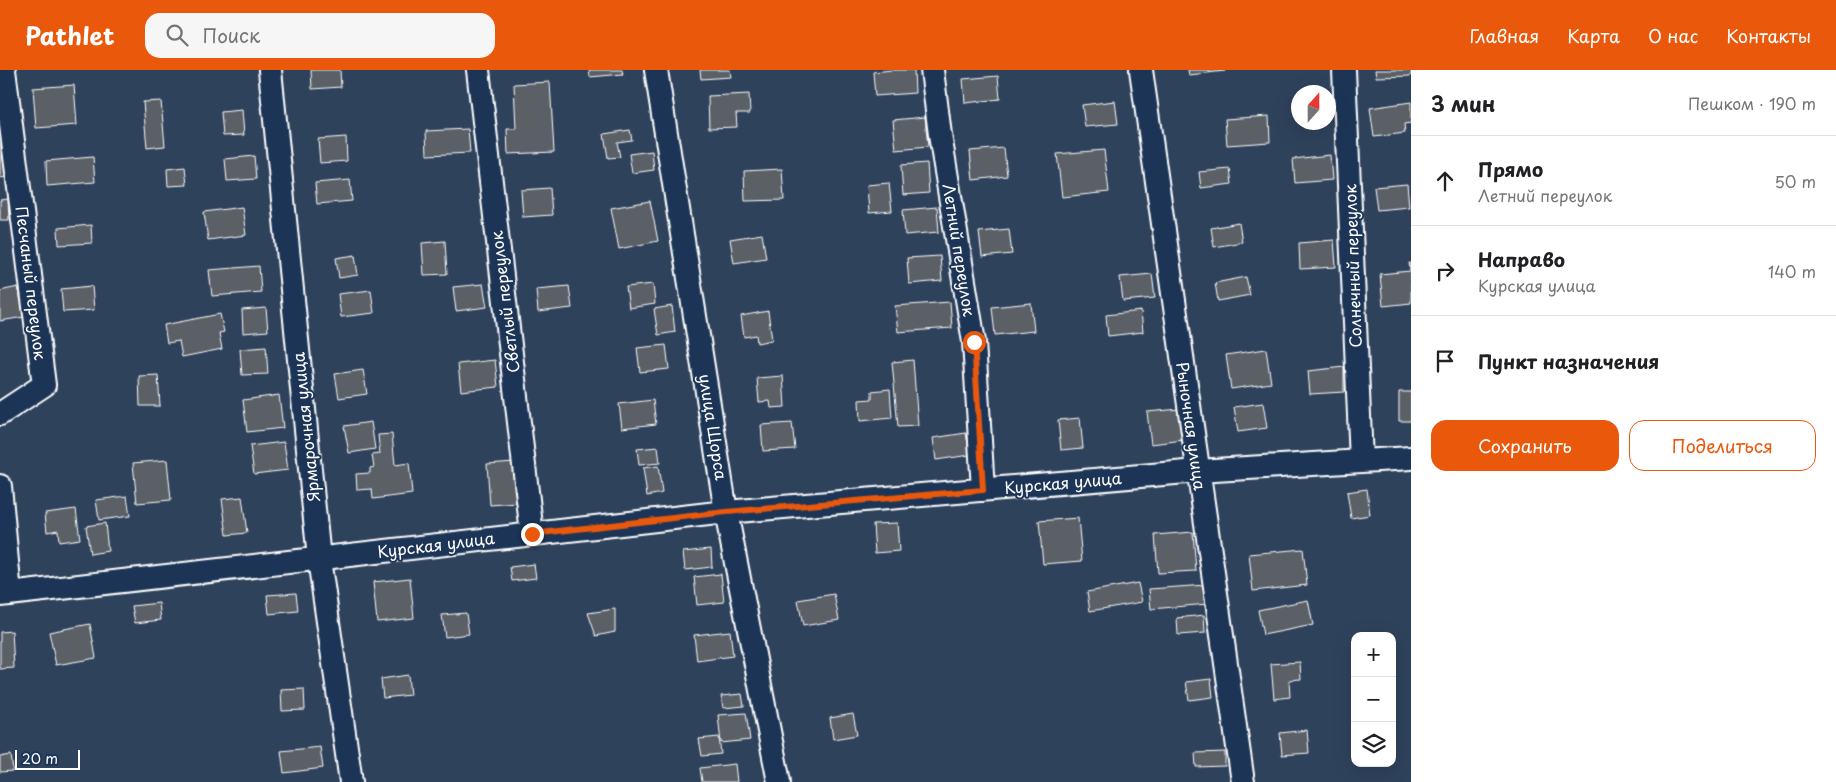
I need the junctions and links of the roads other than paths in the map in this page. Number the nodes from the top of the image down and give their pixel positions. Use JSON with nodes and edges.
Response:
{"nodes":[{"id":1,"x":4,"y":70,"type":"edge"},
{"id":2,"x":270,"y":70,"type":"edge"},
{"id":3,"x":478,"y":70,"type":"edge"},
{"id":4,"x":656,"y":70,"type":"edge"},
{"id":5,"x":932,"y":70,"type":"edge"},
{"id":6,"x":1141,"y":70,"type":"edge"},
{"id":7,"x":1344,"y":70,"type":"edge"},
{"id":8,"x":0,"y":414,"type":"edge"},
{"id":9,"x":1411,"y":458,"type":"edge"},
{"id":10,"x":1361,"y":461,"type":"junction"},
{"id":11,"x":1198,"y":471,"type":"junction"},
{"id":12,"x":0,"y":486,"type":"edge"},
{"id":13,"x":983,"y":490,"type":"junction"},
{"id":14,"x":726,"y":512,"type":"junction"},
{"id":15,"x":532,"y":534,"type":"junction"},
{"id":16,"x":319,"y":559,"type":"junction"},
{"id":17,"x":5,"y":595,"type":"edge"},
{"id":18,"x":351,"y":782,"type":"edge"},
{"id":19,"x":779,"y":782,"type":"edge"},
{"id":20,"x":1243,"y":782,"type":"edge"}],
"edges":[{"from":1,"to":8,"type":"street","name":"Песчаный переулок"},
{"from":2,"to":16,"type":"street","name":"Ярмарочная улица"},
{"from":3,"to":15,"type":"street","name":"Светлый переулок"},
{"from":4,"to":14,"type":"street","name":"улица Щорса"},
{"from":5,"to":13,"type":"street","name":"Летний переулок"},
{"from":6,"to":11,"type":"street","name":"Рыночная улица"},
{"from":7,"to":10,"type":"street","name":"Солнечный переулок"},
{"from":9,"to":10,"type":"street","name":"Курская улица"},
{"from":10,"to":11,"type":"street","name":"Курская улица"},
{"from":11,"to":13,"type":"street","name":"Курская улица"},
{"from":11,"to":20,"type":"street","name":"Рыночная улица"},
{"from":12,"to":17,"type":"street"},
{"from":13,"to":14,"type":"street","name":"Курская улица"},
{"from":14,"to":15,"type":"street","name":"Курская улица"},
{"from":14,"to":19,"type":"street","name":"улица Щорса"},
{"from":15,"to":16,"type":"street","name":"Курская улица"},
{"from":16,"to":17,"type":"street","name":"Курская улица"},
{"from":16,"to":18,"type":"street","name":"Ярмарочная улица"}]}
